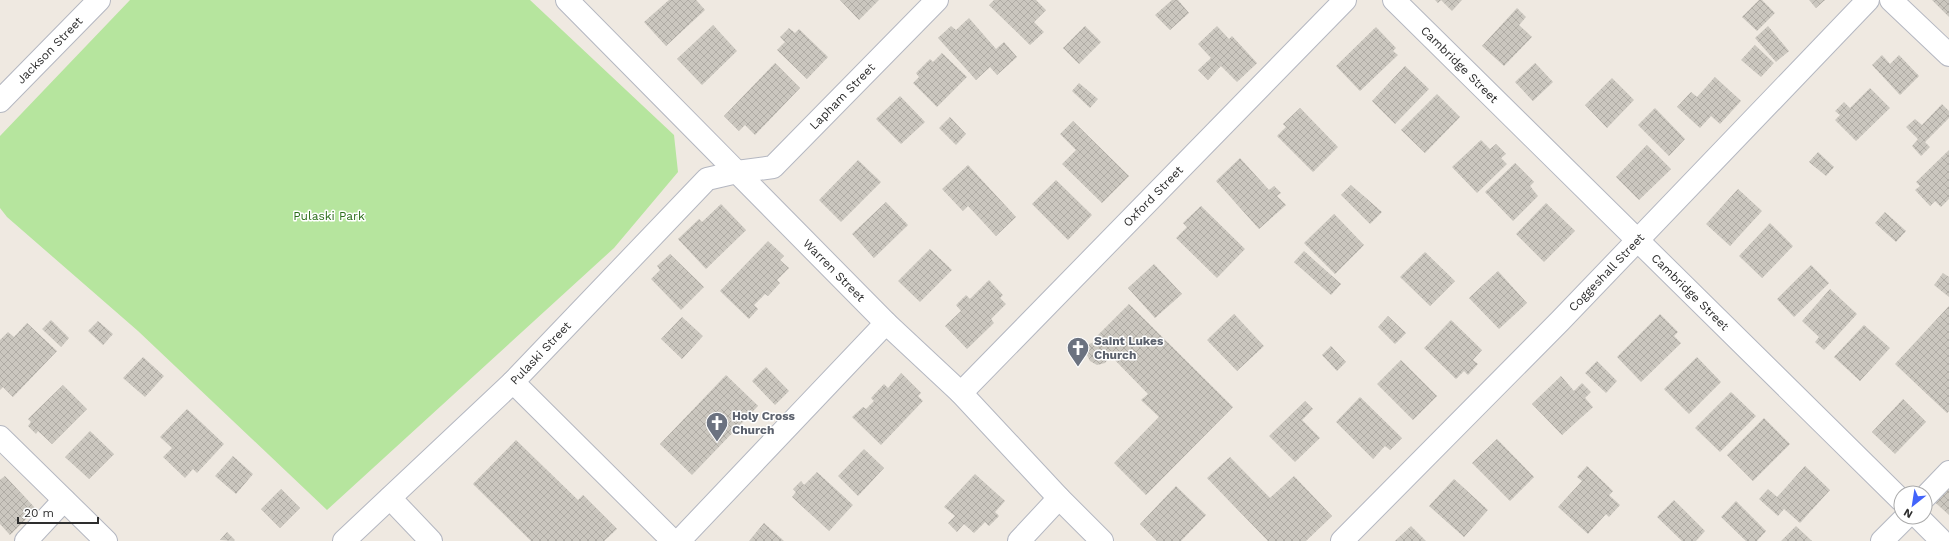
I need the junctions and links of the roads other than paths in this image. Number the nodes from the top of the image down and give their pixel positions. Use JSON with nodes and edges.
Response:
{"nodes":[{"id":1,"x":98,"y":0,"type":"edge"},
{"id":2,"x":567,"y":0,"type":"edge"},
{"id":3,"x":937,"y":0,"type":"edge"},
{"id":4,"x":1345,"y":0,"type":"edge"},
{"id":5,"x":1394,"y":0,"type":"edge"},
{"id":6,"x":1868,"y":0,"type":"edge"},
{"id":7,"x":1891,"y":0,"type":"edge"},
{"id":8,"x":1949,"y":55,"type":"edge"},
{"id":9,"x":0,"y":101,"type":"edge"},
{"id":10,"x":737,"y":172,"type":"junction"},
{"id":11,"x":1636,"y":240,"type":"junction"},
{"id":12,"x":886,"y":323,"type":"junction"},
{"id":13,"x":513,"y":382,"type":"junction"},
{"id":14,"x":962,"y":393,"type":"junction"},
{"id":15,"x":0,"y":437,"type":"edge"},
{"id":16,"x":1949,"y":472,"type":"edge"},
{"id":17,"x":1933,"y":489,"type":"edge"},
{"id":18,"x":1893,"y":492,"type":"edge"},
{"id":19,"x":390,"y":498,"type":"junction"},
{"id":20,"x":1059,"y":498,"type":"junction"},
{"id":21,"x":64,"y":500,"type":"junction"},
{"id":22,"x":1898,"y":525,"type":"edge"},
{"id":23,"x":1926,"y":525,"type":"edge"},
{"id":24,"x":26,"y":541,"type":"edge"},
{"id":25,"x":106,"y":541,"type":"edge"},
{"id":26,"x":344,"y":541,"type":"edge"},
{"id":27,"x":431,"y":541,"type":"edge"},
{"id":28,"x":674,"y":541,"type":"edge"},
{"id":29,"x":679,"y":541,"type":"edge"},
{"id":30,"x":1019,"y":541,"type":"edge"},
{"id":31,"x":1102,"y":541,"type":"edge"},
{"id":32,"x":1342,"y":541,"type":"edge"},
{"id":33,"x":1882,"y":541,"type":"edge"},
{"id":34,"x":1942,"y":541,"type":"edge"}],
"edges":[{"from":1,"to":9,"type":"street","name":"Jackson Street"},
{"from":2,"to":10,"type":"street","name":"Warren Street"},
{"from":3,"to":10,"type":"street","name":"Lapham Street"},
{"from":4,"to":14,"type":"street","name":"Oxford Street"},
{"from":5,"to":11,"type":"street","name":"Cambridge Street"},
{"from":6,"to":11,"type":"street","name":"Coggeshall Street"},
{"from":7,"to":8,"type":"street"},
{"from":10,"to":12,"type":"street","name":"Warren Street"},
{"from":10,"to":13,"type":"street","name":"Pulaski Street"},
{"from":11,"to":18,"type":"street","name":"Cambridge Street"},
{"from":11,"to":32,"type":"street","name":"Coggeshall Street"},
{"from":12,"to":14,"type":"street","name":"Warren Street"},
{"from":12,"to":29,"type":"street"},
{"from":13,"to":19,"type":"street","name":"Pulaski Street"},
{"from":13,"to":28,"type":"street"},
{"from":14,"to":20,"type":"street","name":"Warren Street"},
{"from":15,"to":21,"type":"street"},
{"from":16,"to":17,"type":"street"},
{"from":19,"to":26,"type":"street","name":"Pulaski Street"},
{"from":19,"to":27,"type":"street"},
{"from":20,"to":30,"type":"street"},
{"from":20,"to":31,"type":"street","name":"Warren Street"},
{"from":21,"to":24,"type":"street"},
{"from":21,"to":25,"type":"street"},
{"from":22,"to":33,"type":"street"},
{"from":23,"to":34,"type":"street"}]}
